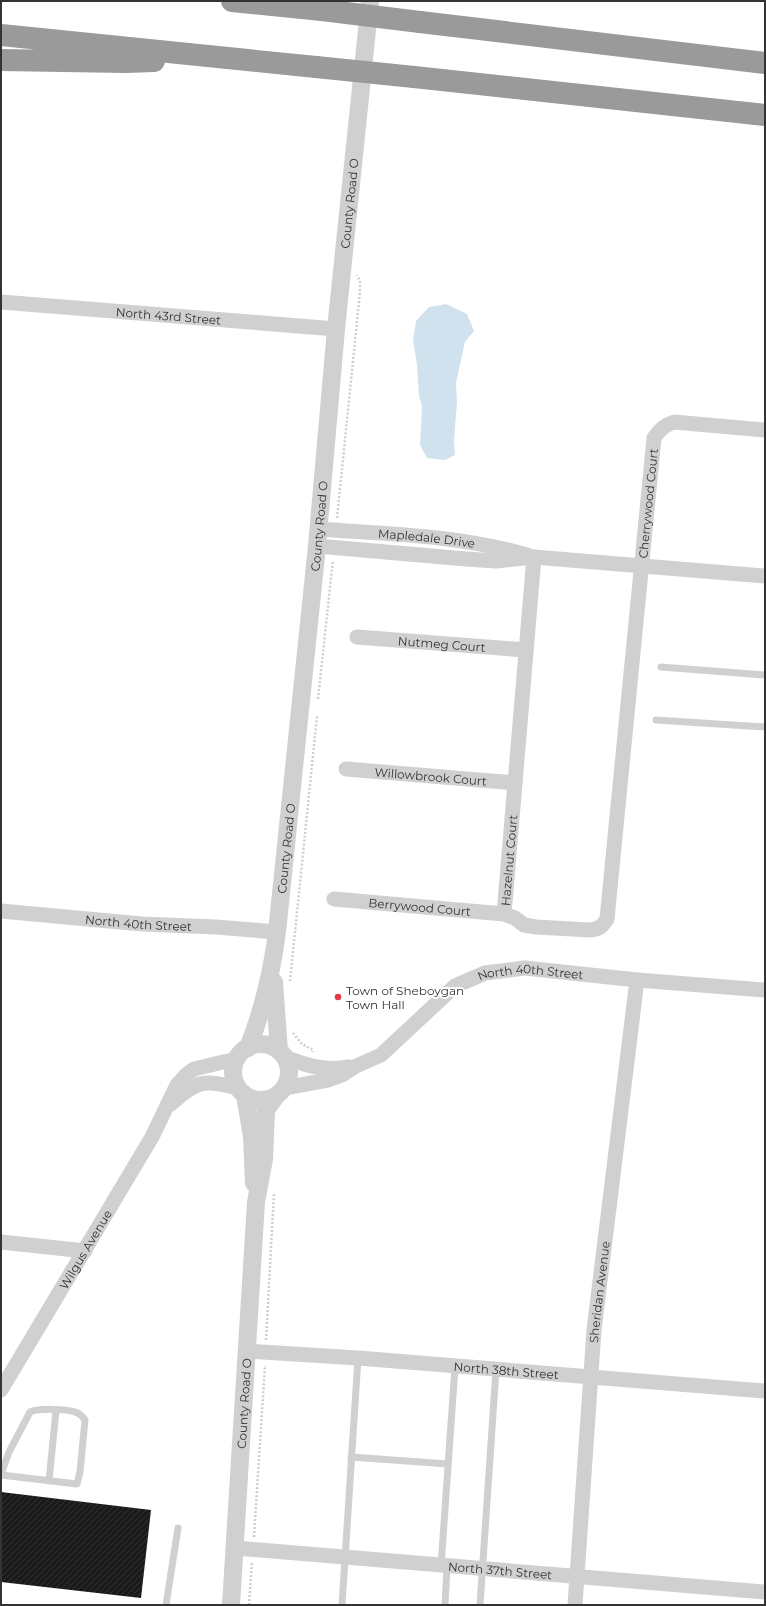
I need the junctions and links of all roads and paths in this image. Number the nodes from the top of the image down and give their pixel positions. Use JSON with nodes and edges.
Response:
{"nodes":[{"id":1,"x":232,"y":1,"type":"edge"},
{"id":2,"x":370,"y":1,"type":"edge"},
{"id":3,"x":1,"y":35,"type":"edge"},
{"id":4,"x":223,"y":56,"type":"junction"},
{"id":5,"x":1,"y":60,"type":"edge"},
{"id":6,"x":765,"y":63,"type":"edge"},
{"id":7,"x":765,"y":115,"type":"edge"},
{"id":8,"x":343,"y":267,"type":"junction"},
{"id":9,"x":1,"y":302,"type":"edge"},
{"id":10,"x":336,"y":329,"type":"junction"},
{"id":11,"x":765,"y":430,"type":"edge"},
{"id":12,"x":336,"y":530,"type":"junction"},
{"id":13,"x":323,"y":541,"type":"junction"},
{"id":14,"x":534,"y":557,"type":"junction"},
{"id":15,"x":643,"y":566,"type":"junction"},
{"id":16,"x":765,"y":576,"type":"edge"},
{"id":17,"x":357,"y":637,"type":"dead end"},
{"id":18,"x":526,"y":650,"type":"junction"},
{"id":19,"x":661,"y":667,"type":"dead end"},
{"id":20,"x":765,"y":675,"type":"edge"},
{"id":21,"x":318,"y":701,"type":"dead end"},
{"id":22,"x":317,"y":709,"type":"dead end"},
{"id":23,"x":656,"y":720,"type":"dead end"},
{"id":24,"x":765,"y":727,"type":"edge"},
{"id":25,"x":346,"y":769,"type":"dead end"},
{"id":26,"x":515,"y":783,"type":"junction"},
{"id":27,"x":334,"y":899,"type":"dead end"},
{"id":28,"x":1,"y":911,"type":"edge"},
{"id":29,"x":504,"y":914,"type":"junction"},
{"id":30,"x":277,"y":932,"type":"junction"},
{"id":31,"x":273,"y":965,"type":"junction"},
{"id":32,"x":637,"y":980,"type":"junction"},
{"id":33,"x":290,"y":983,"type":"dead end"},
{"id":34,"x":765,"y":990,"type":"edge"},
{"id":35,"x":291,"y":1030,"type":"dead end"},
{"id":36,"x":242,"y":1054,"type":"junction"},
{"id":37,"x":282,"y":1054,"type":"junction"},
{"id":38,"x":309,"y":1066,"type":"junction"},
{"id":39,"x":356,"y":1066,"type":"junction"},
{"id":40,"x":242,"y":1091,"type":"junction"},
{"id":41,"x":280,"y":1092,"type":"junction"},
{"id":42,"x":168,"y":1108,"type":"junction"},
{"id":43,"x":275,"y":1185,"type":"dead end"},
{"id":44,"x":256,"y":1202,"type":"junction"},
{"id":45,"x":1,"y":1242,"type":"edge"},
{"id":46,"x":85,"y":1251,"type":"junction"},
{"id":47,"x":247,"y":1351,"type":"junction"},
{"id":48,"x":266,"y":1352,"type":"junction"},
{"id":49,"x":358,"y":1358,"type":"junction"},
{"id":50,"x":455,"y":1367,"type":"junction"},
{"id":51,"x":496,"y":1370,"type":"junction"},
{"id":52,"x":590,"y":1377,"type":"junction"},
{"id":53,"x":1,"y":1390,"type":"edge"},
{"id":54,"x":765,"y":1390,"type":"edge"},
{"id":55,"x":56,"y":1410,"type":"junction"},
{"id":56,"x":351,"y":1457,"type":"junction"},
{"id":57,"x":448,"y":1464,"type":"junction"},
{"id":58,"x":1,"y":1474,"type":"edge"},
{"id":59,"x":49,"y":1481,"type":"junction"},
{"id":60,"x":178,"y":1528,"type":"dead end"},
{"id":61,"x":235,"y":1548,"type":"junction"},
{"id":62,"x":253,"y":1550,"type":"junction"},
{"id":63,"x":345,"y":1558,"type":"junction"},
{"id":64,"x":444,"y":1566,"type":"junction"},
{"id":65,"x":482,"y":1569,"type":"junction"},
{"id":66,"x":576,"y":1577,"type":"junction"},
{"id":67,"x":765,"y":1592,"type":"edge"},
{"id":68,"x":166,"y":1605,"type":"edge"},
{"id":69,"x":231,"y":1605,"type":"edge"},
{"id":70,"x":249,"y":1605,"type":"edge"},
{"id":71,"x":342,"y":1605,"type":"edge"},
{"id":72,"x":445,"y":1605,"type":"edge"},
{"id":73,"x":480,"y":1605,"type":"edge"},
{"id":74,"x":575,"y":1605,"type":"edge"}],
"edges":[{"from":1,"to":6,"type":"highway","bridge":true},
{"from":2,"to":8,"type":"street","name":"County Road O"},
{"from":3,"to":4,"type":"highway"},
{"from":4,"to":5,"type":"highway"},
{"from":4,"to":7,"type":"highway","bridge":true},
{"from":8,"to":10,"type":"street","name":"County Road O"},
{"from":8,"to":12,"type":"path"},
{"from":9,"to":10,"type":"street","name":"North 43rd Street"},
{"from":10,"to":13,"type":"street","name":"County Road O"},
{"from":11,"to":15,"type":"street","name":"Cherrywood Court"},
{"from":12,"to":13,"type":"street","name":"Mapledale Drive"},
{"from":12,"to":14,"type":"street","name":"Mapledale Drive"},
{"from":13,"to":14,"type":"street","name":"Mapledale Drive"},
{"from":13,"to":21,"type":"path"},
{"from":13,"to":30,"type":"street","name":"County Road O"},
{"from":14,"to":15,"type":"street","name":"Mapledale Drive"},
{"from":14,"to":18,"type":"street","name":"Hazelnut Court"},
{"from":15,"to":16,"type":"street","name":"Mapledale Drive"},
{"from":15,"to":29,"type":"street","name":"Hazelnut Court"},
{"from":17,"to":18,"type":"street","name":"Nutmeg Court"},
{"from":18,"to":26,"type":"street","name":"Hazelnut Court"},
{"from":19,"to":20,"type":"lane"},
{"from":22,"to":33,"type":"path"},
{"from":23,"to":24,"type":"lane"},
{"from":25,"to":26,"type":"street","name":"Willowbrook Court"},
{"from":26,"to":29,"type":"street","name":"Hazelnut Court"},
{"from":27,"to":29,"type":"street","name":"Berrywood Court"},
{"from":28,"to":30,"type":"street","name":"North 40th Street"},
{"from":30,"to":31,"type":"street","name":"County Road O"},
{"from":31,"to":36,"type":"street","name":"County Road O"},
{"from":31,"to":37,"type":"street"},
{"from":32,"to":34,"type":"street","name":"North 40th Street"},
{"from":32,"to":39,"type":"street","name":"North 40th Street"},
{"from":32,"to":52,"type":"street","name":"Sheridan Avenue"},
{"from":35,"to":38,"type":"path"},
{"from":36,"to":37,"type":"street"},
{"from":36,"to":40,"type":"street"},
{"from":36,"to":42,"type":"street","name":"Wilgus Avenue"},
{"from":37,"to":38,"type":"street"},
{"from":37,"to":41,"type":"street"},
{"from":38,"to":39,"type":"street"},
{"from":39,"to":41,"type":"street","name":"North 40th Street"},
{"from":40,"to":41,"type":"street"},
{"from":40,"to":42,"type":"street","name":"Wilgus Avenue"},
{"from":40,"to":44,"type":"street","name":"County Road O"},
{"from":41,"to":44,"type":"street","name":"County Road O"},
{"from":42,"to":46,"type":"street","name":"Wilgus Avenue"},
{"from":43,"to":48,"type":"path"},
{"from":44,"to":47,"type":"street","name":"County Road O"},
{"from":45,"to":46,"type":"street"},
{"from":46,"to":53,"type":"street","name":"Wilgus Avenue"},
{"from":47,"to":48,"type":"street","name":"North 38th Street"},
{"from":47,"to":61,"type":"street","name":"County Road O"},
{"from":48,"to":49,"type":"street","name":"North 38th Street"},
{"from":48,"to":62,"type":"path"},
{"from":49,"to":50,"type":"street","name":"North 38th Street"},
{"from":49,"to":56,"type":"lane"},
{"from":50,"to":51,"type":"street","name":"North 38th Street"},
{"from":50,"to":57,"type":"lane"},
{"from":51,"to":52,"type":"street","name":"North 38th Street"},
{"from":51,"to":65,"type":"lane"},
{"from":52,"to":54,"type":"street","name":"North 38th Street"},
{"from":52,"to":66,"type":"street","name":"Sheridan Avenue"},
{"from":55,"to":58,"type":"lane"},
{"from":55,"to":59,"type":"lane"},
{"from":55,"to":59,"type":"lane"},
{"from":56,"to":57,"type":"lane"},
{"from":56,"to":63,"type":"lane"},
{"from":57,"to":64,"type":"lane"},
{"from":58,"to":59,"type":"lane"},
{"from":60,"to":68,"type":"lane"},
{"from":61,"to":62,"type":"street","name":"North 37th Street"},
{"from":61,"to":69,"type":"street","name":"County Road O"},
{"from":62,"to":63,"type":"street","name":"North 37th Street"},
{"from":62,"to":70,"type":"path"},
{"from":63,"to":64,"type":"street","name":"North 37th Street"},
{"from":63,"to":71,"type":"lane"},
{"from":64,"to":65,"type":"street","name":"North 37th Street"},
{"from":64,"to":72,"type":"lane"},
{"from":65,"to":66,"type":"street","name":"North 37th Street"},
{"from":65,"to":73,"type":"lane"},
{"from":66,"to":67,"type":"street","name":"North 37th Street"},
{"from":66,"to":74,"type":"street","name":"Sheridan Avenue"}]}
